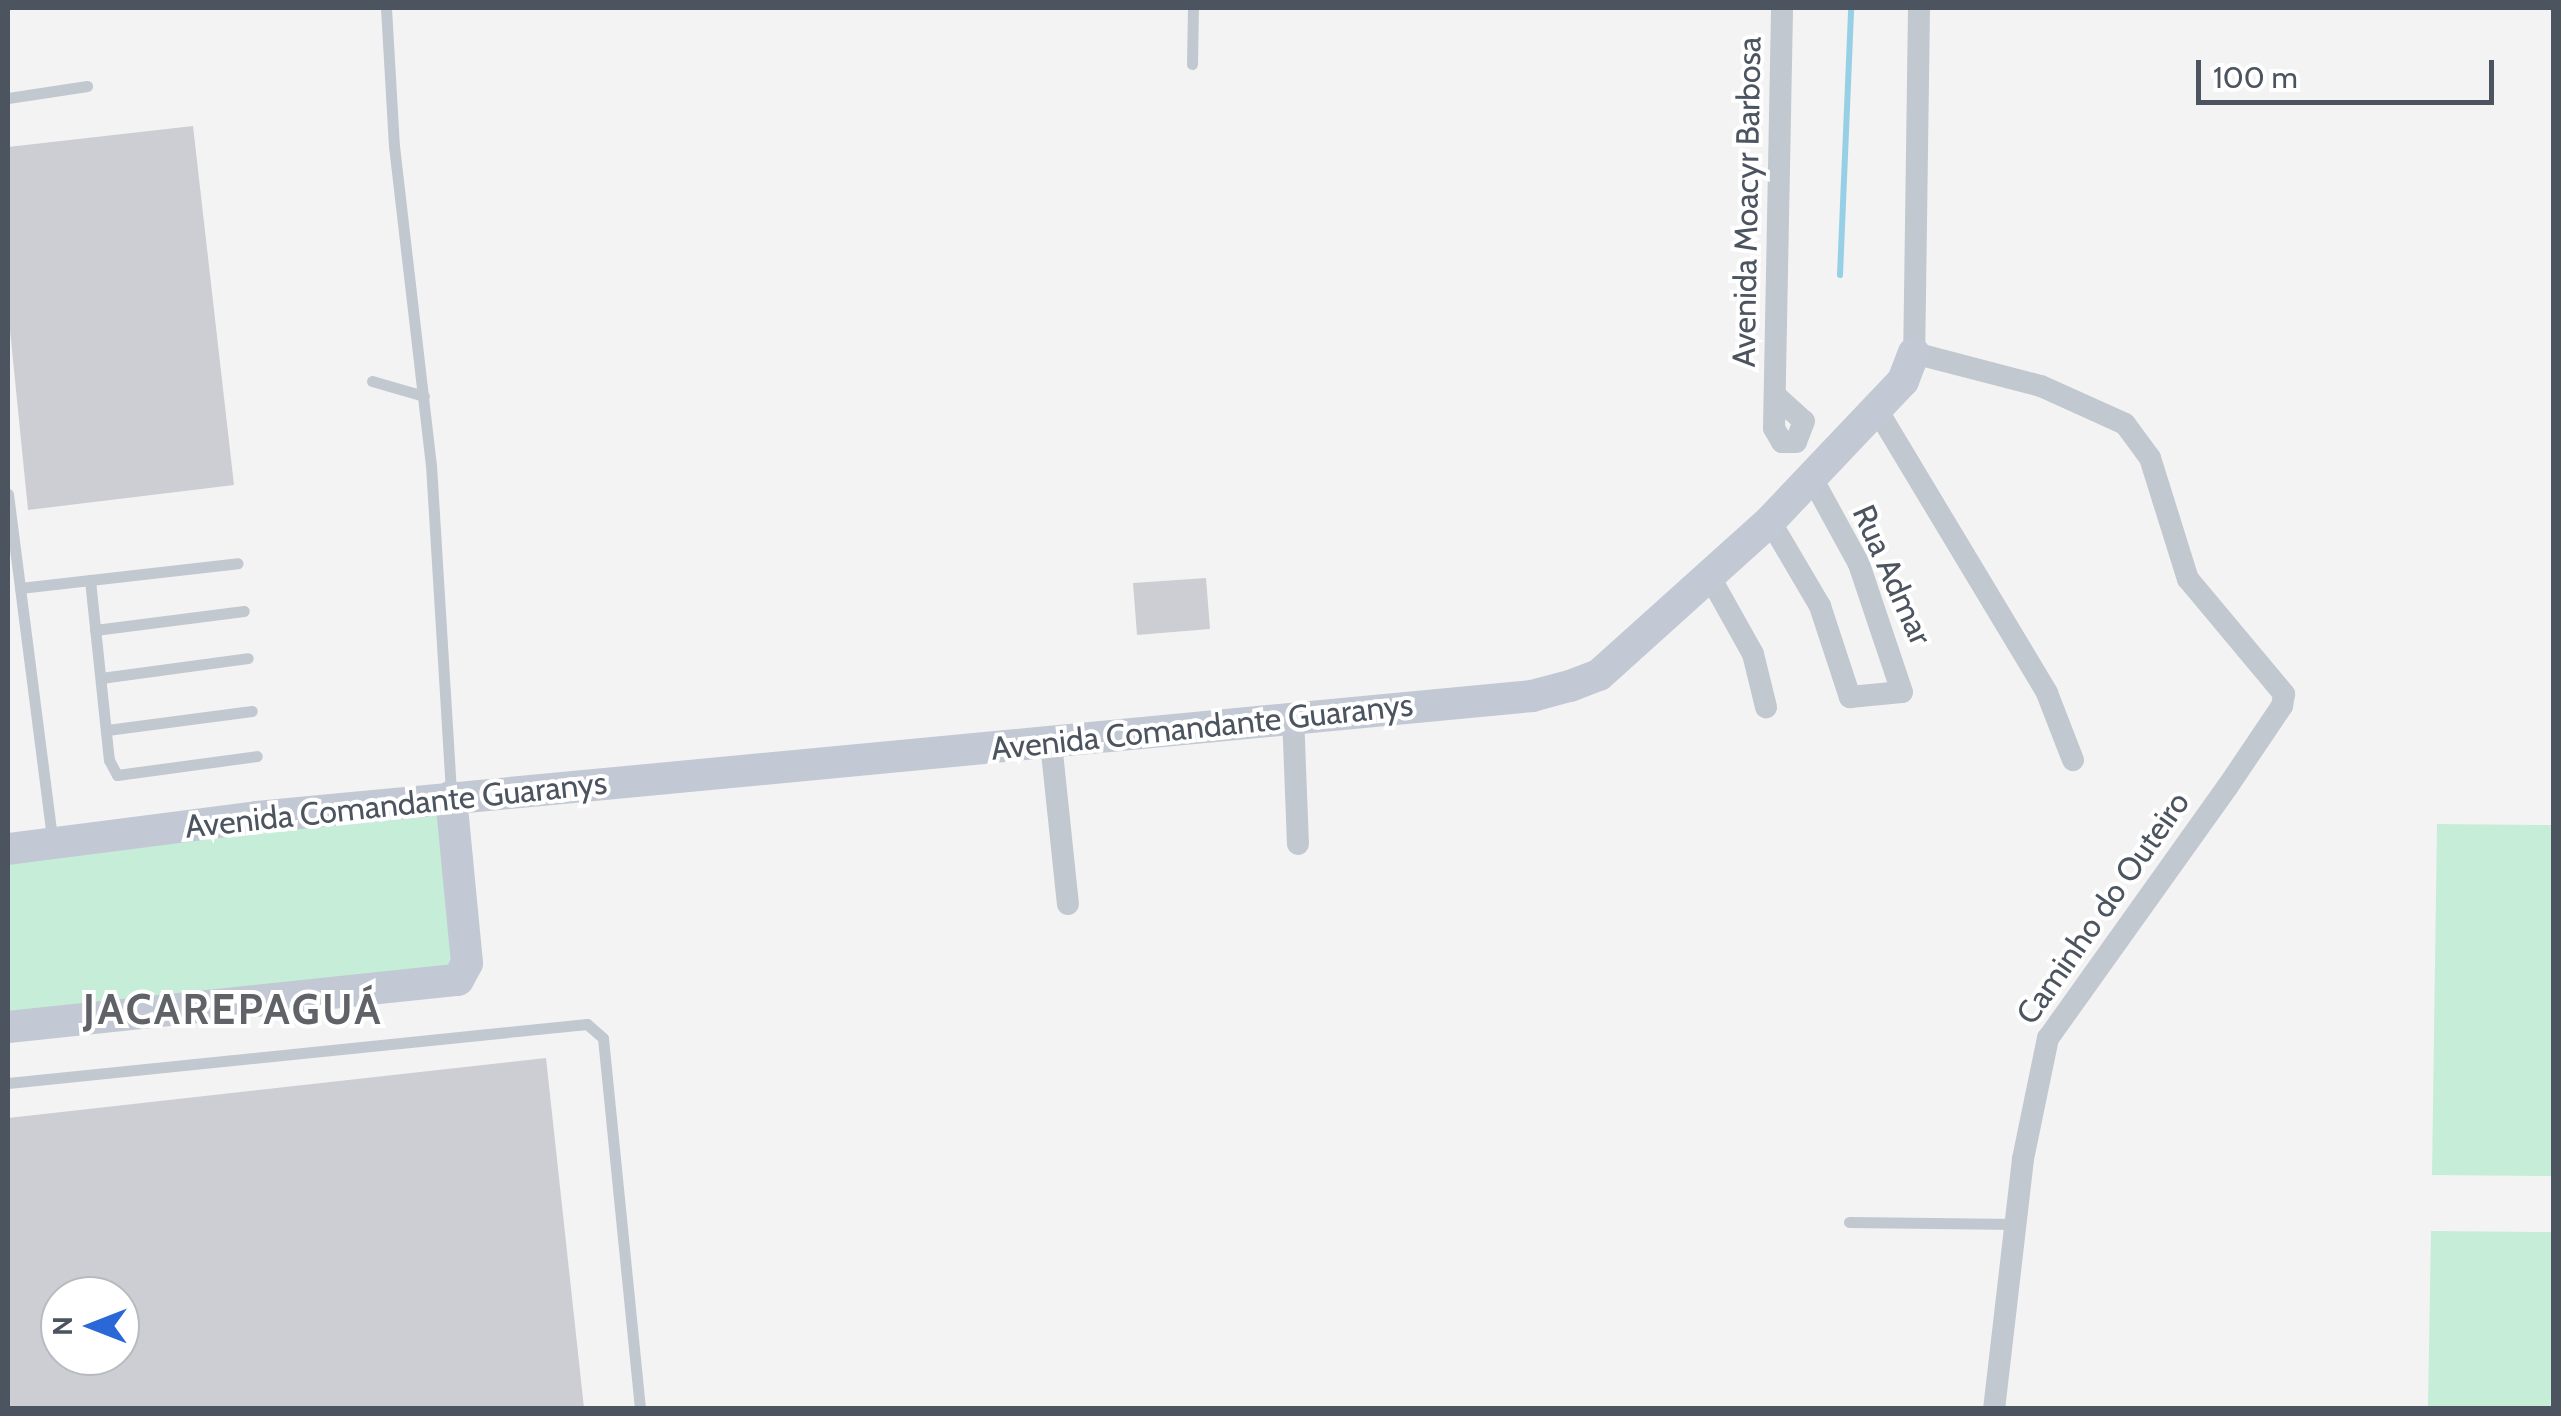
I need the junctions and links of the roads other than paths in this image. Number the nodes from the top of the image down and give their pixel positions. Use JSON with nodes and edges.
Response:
{"nodes":[{"id":1,"x":386,"y":8,"type":"edge"},
{"id":2,"x":1193,"y":8,"type":"edge"},
{"id":3,"x":1782,"y":8,"type":"edge"},
{"id":4,"x":1918,"y":8,"type":"edge"},
{"id":5,"x":1192,"y":64,"type":"dead end"},
{"id":6,"x":87,"y":86,"type":"dead end"},
{"id":7,"x":8,"y":98,"type":"edge"},
{"id":8,"x":1914,"y":353,"type":"junction"},
{"id":9,"x":372,"y":381,"type":"dead end"},
{"id":10,"x":424,"y":396,"type":"junction"},
{"id":11,"x":1777,"y":397,"type":"dead end"},
{"id":12,"x":1876,"y":408,"type":"junction"},
{"id":13,"x":1812,"y":478,"type":"junction"},
{"id":14,"x":8,"y":494,"type":"edge"},
{"id":15,"x":1770,"y":521,"type":"junction"},
{"id":16,"x":238,"y":562,"type":"dead end"},
{"id":17,"x":1710,"y":577,"type":"junction"},
{"id":18,"x":90,"y":580,"type":"junction"},
{"id":19,"x":20,"y":588,"type":"junction"},
{"id":20,"x":244,"y":611,"type":"dead end"},
{"id":21,"x":95,"y":630,"type":"junction"},
{"id":22,"x":248,"y":658,"type":"dead end"},
{"id":23,"x":100,"y":678,"type":"junction"},
{"id":24,"x":1766,"y":707,"type":"dead end"},
{"id":25,"x":252,"y":712,"type":"dead end"},
{"id":26,"x":1293,"y":715,"type":"junction"},
{"id":27,"x":107,"y":730,"type":"junction"},
{"id":28,"x":1051,"y":743,"type":"junction"},
{"id":29,"x":257,"y":756,"type":"dead end"},
{"id":30,"x":2073,"y":760,"type":"dead end"},
{"id":31,"x":452,"y":797,"type":"junction"},
{"id":32,"x":52,"y":844,"type":"junction"},
{"id":33,"x":1298,"y":844,"type":"dead end"},
{"id":34,"x":8,"y":849,"type":"edge"},
{"id":35,"x":1068,"y":904,"type":"dead end"},
{"id":36,"x":8,"y":1027,"type":"edge"},
{"id":37,"x":8,"y":1083,"type":"edge"},
{"id":38,"x":1848,"y":1222,"type":"dead end"},
{"id":39,"x":2016,"y":1224,"type":"junction"},
{"id":40,"x":640,"y":1408,"type":"edge"},
{"id":41,"x":1994,"y":1408,"type":"edge"}],
"edges":[{"from":1,"to":10,"type":"lane"},
{"from":2,"to":5,"type":"lane"},
{"from":3,"to":11,"type":"street","name":"Avenida Moacyr Barbosa"},
{"from":4,"to":8,"type":"street"},
{"from":6,"to":7,"type":"lane"},
{"from":8,"to":12,"type":"street","name":"Avenida Comandante Guaranys"},
{"from":8,"to":39,"type":"street","name":"Caminho do Outeiro"},
{"from":9,"to":10,"type":"lane"},
{"from":10,"to":31,"type":"lane"},
{"from":12,"to":13,"type":"street","name":"Avenida Comandante Guaranys"},
{"from":12,"to":30,"type":"street"},
{"from":13,"to":15,"type":"street","name":"Avenida Comandante Guaranys"},
{"from":13,"to":15,"type":"street","name":"Rua Admar"},
{"from":14,"to":19,"type":"lane"},
{"from":15,"to":17,"type":"street","name":"Avenida Comandante Guaranys"},
{"from":16,"to":18,"type":"lane"},
{"from":17,"to":24,"type":"street"},
{"from":17,"to":26,"type":"street","name":"Avenida Comandante Guaranys"},
{"from":18,"to":19,"type":"lane"},
{"from":18,"to":21,"type":"lane"},
{"from":19,"to":32,"type":"lane"},
{"from":20,"to":21,"type":"lane"},
{"from":21,"to":23,"type":"lane"},
{"from":22,"to":23,"type":"lane"},
{"from":23,"to":27,"type":"lane"},
{"from":25,"to":27,"type":"lane"},
{"from":26,"to":28,"type":"street","name":"Avenida Comandante Guaranys"},
{"from":26,"to":33,"type":"street"},
{"from":27,"to":29,"type":"lane"},
{"from":28,"to":31,"type":"street","name":"Avenida Comandante Guaranys"},
{"from":28,"to":35,"type":"street"},
{"from":31,"to":32,"type":"street","name":"Avenida Comandante Guaranys"},
{"from":31,"to":36,"type":"street"},
{"from":32,"to":34,"type":"street","name":"Avenida Comandante Guaranys"},
{"from":37,"to":40,"type":"lane"},
{"from":38,"to":39,"type":"lane"},
{"from":39,"to":41,"type":"street","name":"Caminho do Outeiro"}]}
